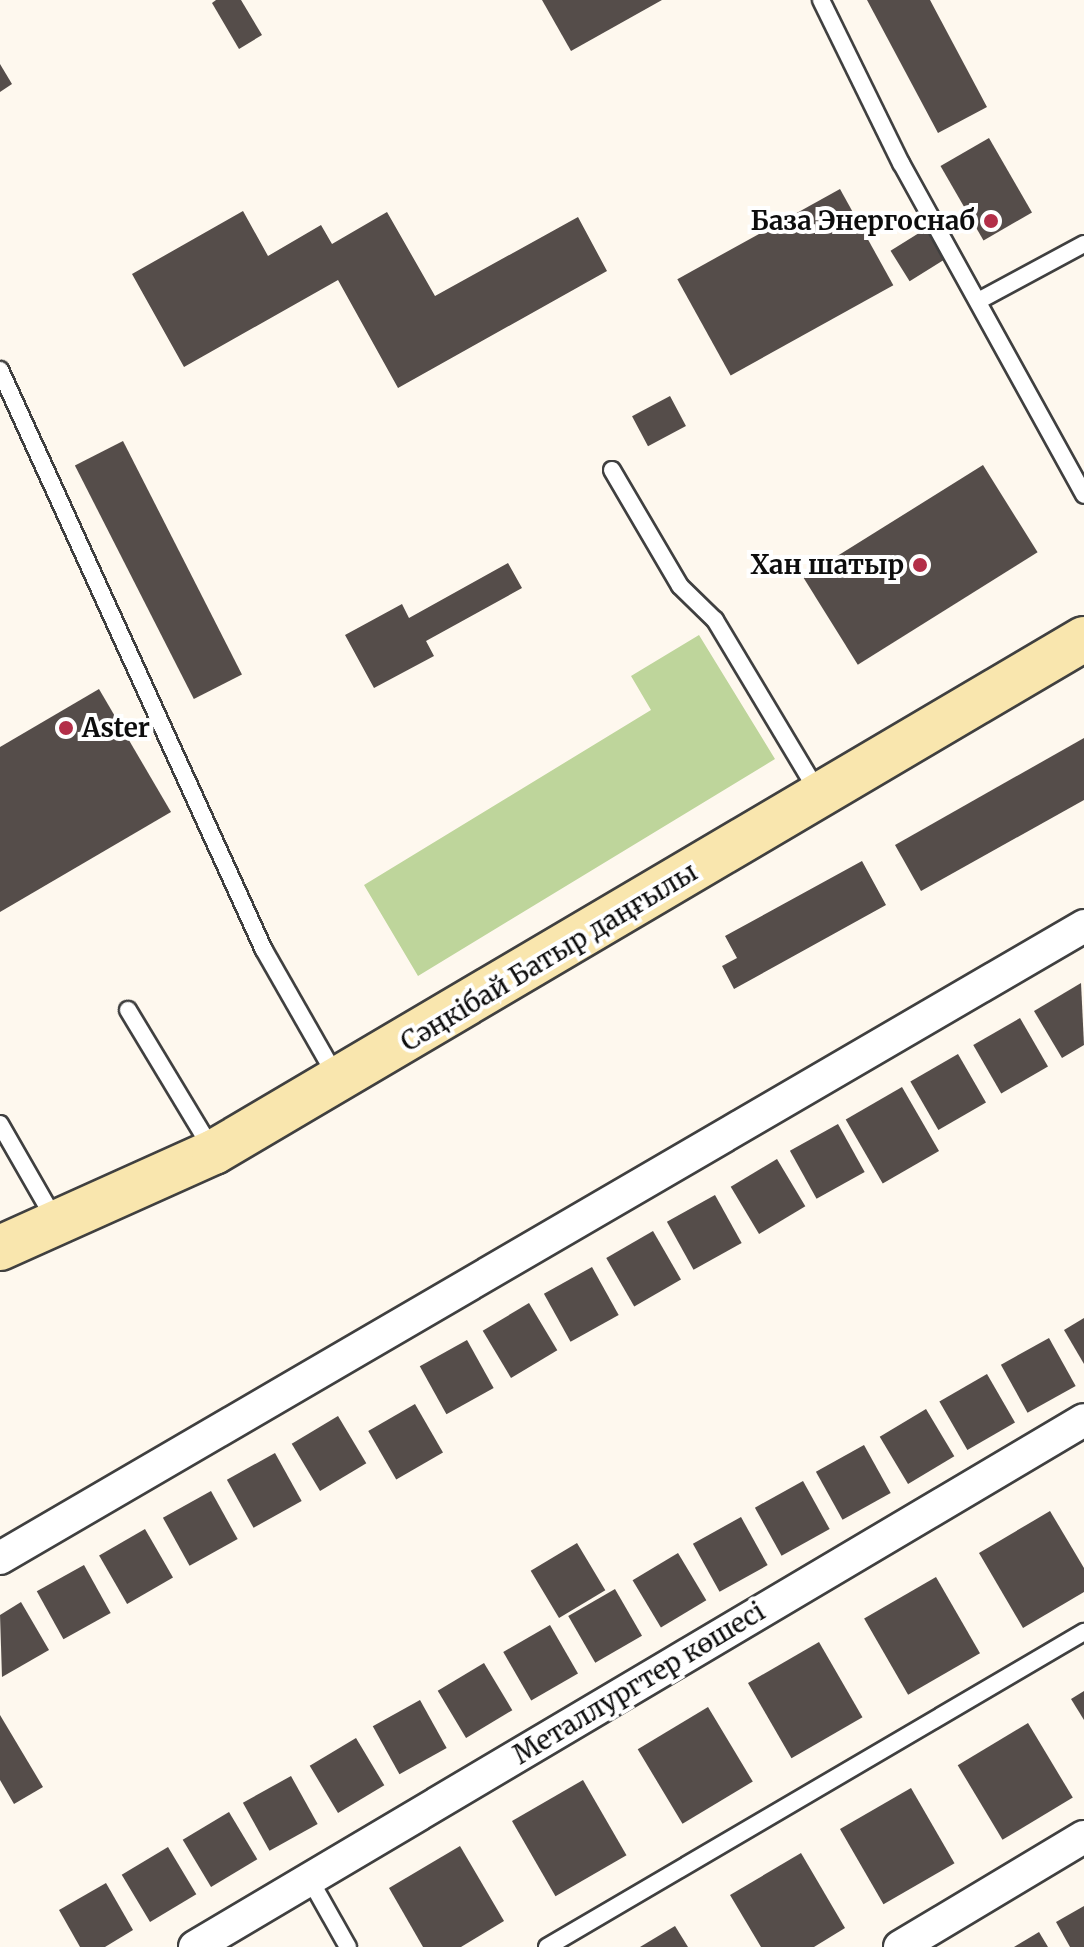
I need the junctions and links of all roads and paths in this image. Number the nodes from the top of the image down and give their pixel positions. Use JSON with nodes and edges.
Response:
{"nodes":[{"id":1,"x":821,"y":0,"type":"edge"},
{"id":2,"x":1084,"y":244,"type":"edge"},
{"id":3,"x":980,"y":300,"type":"junction"},
{"id":4,"x":0,"y":370,"type":"edge"},
{"id":5,"x":612,"y":470,"type":"dead end"},
{"id":6,"x":1084,"y":495,"type":"edge"},
{"id":7,"x":1084,"y":639,"type":"edge"},
{"id":8,"x":820,"y":796,"type":"junction"},
{"id":9,"x":1084,"y":926,"type":"edge"},
{"id":10,"x":128,"y":1010,"type":"dead end"},
{"id":11,"x":339,"y":1081,"type":"junction"},
{"id":12,"x":0,"y":1124,"type":"edge"},
{"id":13,"x":214,"y":1152,"type":"junction"},
{"id":14,"x":57,"y":1223,"type":"junction"},
{"id":15,"x":0,"y":1248,"type":"edge"},
{"id":16,"x":1084,"y":1420,"type":"edge"},
{"id":17,"x":0,"y":1558,"type":"edge"},
{"id":18,"x":1084,"y":1632,"type":"edge"},
{"id":19,"x":1084,"y":1837,"type":"edge"},
{"id":20,"x":309,"y":1878,"type":"junction"},
{"id":21,"x":195,"y":1947,"type":"edge"},
{"id":22,"x":348,"y":1947,"type":"edge"},
{"id":23,"x":547,"y":1947,"type":"edge"},
{"id":24,"x":900,"y":1947,"type":"edge"}],
"edges":[{"from":1,"to":3,"type":"lane"},
{"from":2,"to":3,"type":"lane"},
{"from":3,"to":6,"type":"lane"},
{"from":4,"to":11,"type":"lane"},
{"from":5,"to":8,"type":"lane"},
{"from":7,"to":8,"type":"street","name":"Сәңкібай Батыр даңғылы"},
{"from":8,"to":11,"type":"street","name":"Сәңкібай Батыр даңғылы"},
{"from":9,"to":17,"type":"street"},
{"from":10,"to":13,"type":"lane"},
{"from":11,"to":13,"type":"street","name":"Сәңкібай Батыр даңғылы"},
{"from":12,"to":14,"type":"lane"},
{"from":13,"to":14,"type":"street","name":"Сәңкібай Батыр даңғылы"},
{"from":14,"to":15,"type":"street","name":"Сәңкібай Батыр даңғылы"},
{"from":16,"to":20,"type":"street","name":"Металлургтер көшесі"},
{"from":18,"to":23,"type":"lane"},
{"from":19,"to":24,"type":"street"},
{"from":20,"to":21,"type":"street","name":"Металлургтер көшесі"},
{"from":20,"to":22,"type":"lane"}]}
